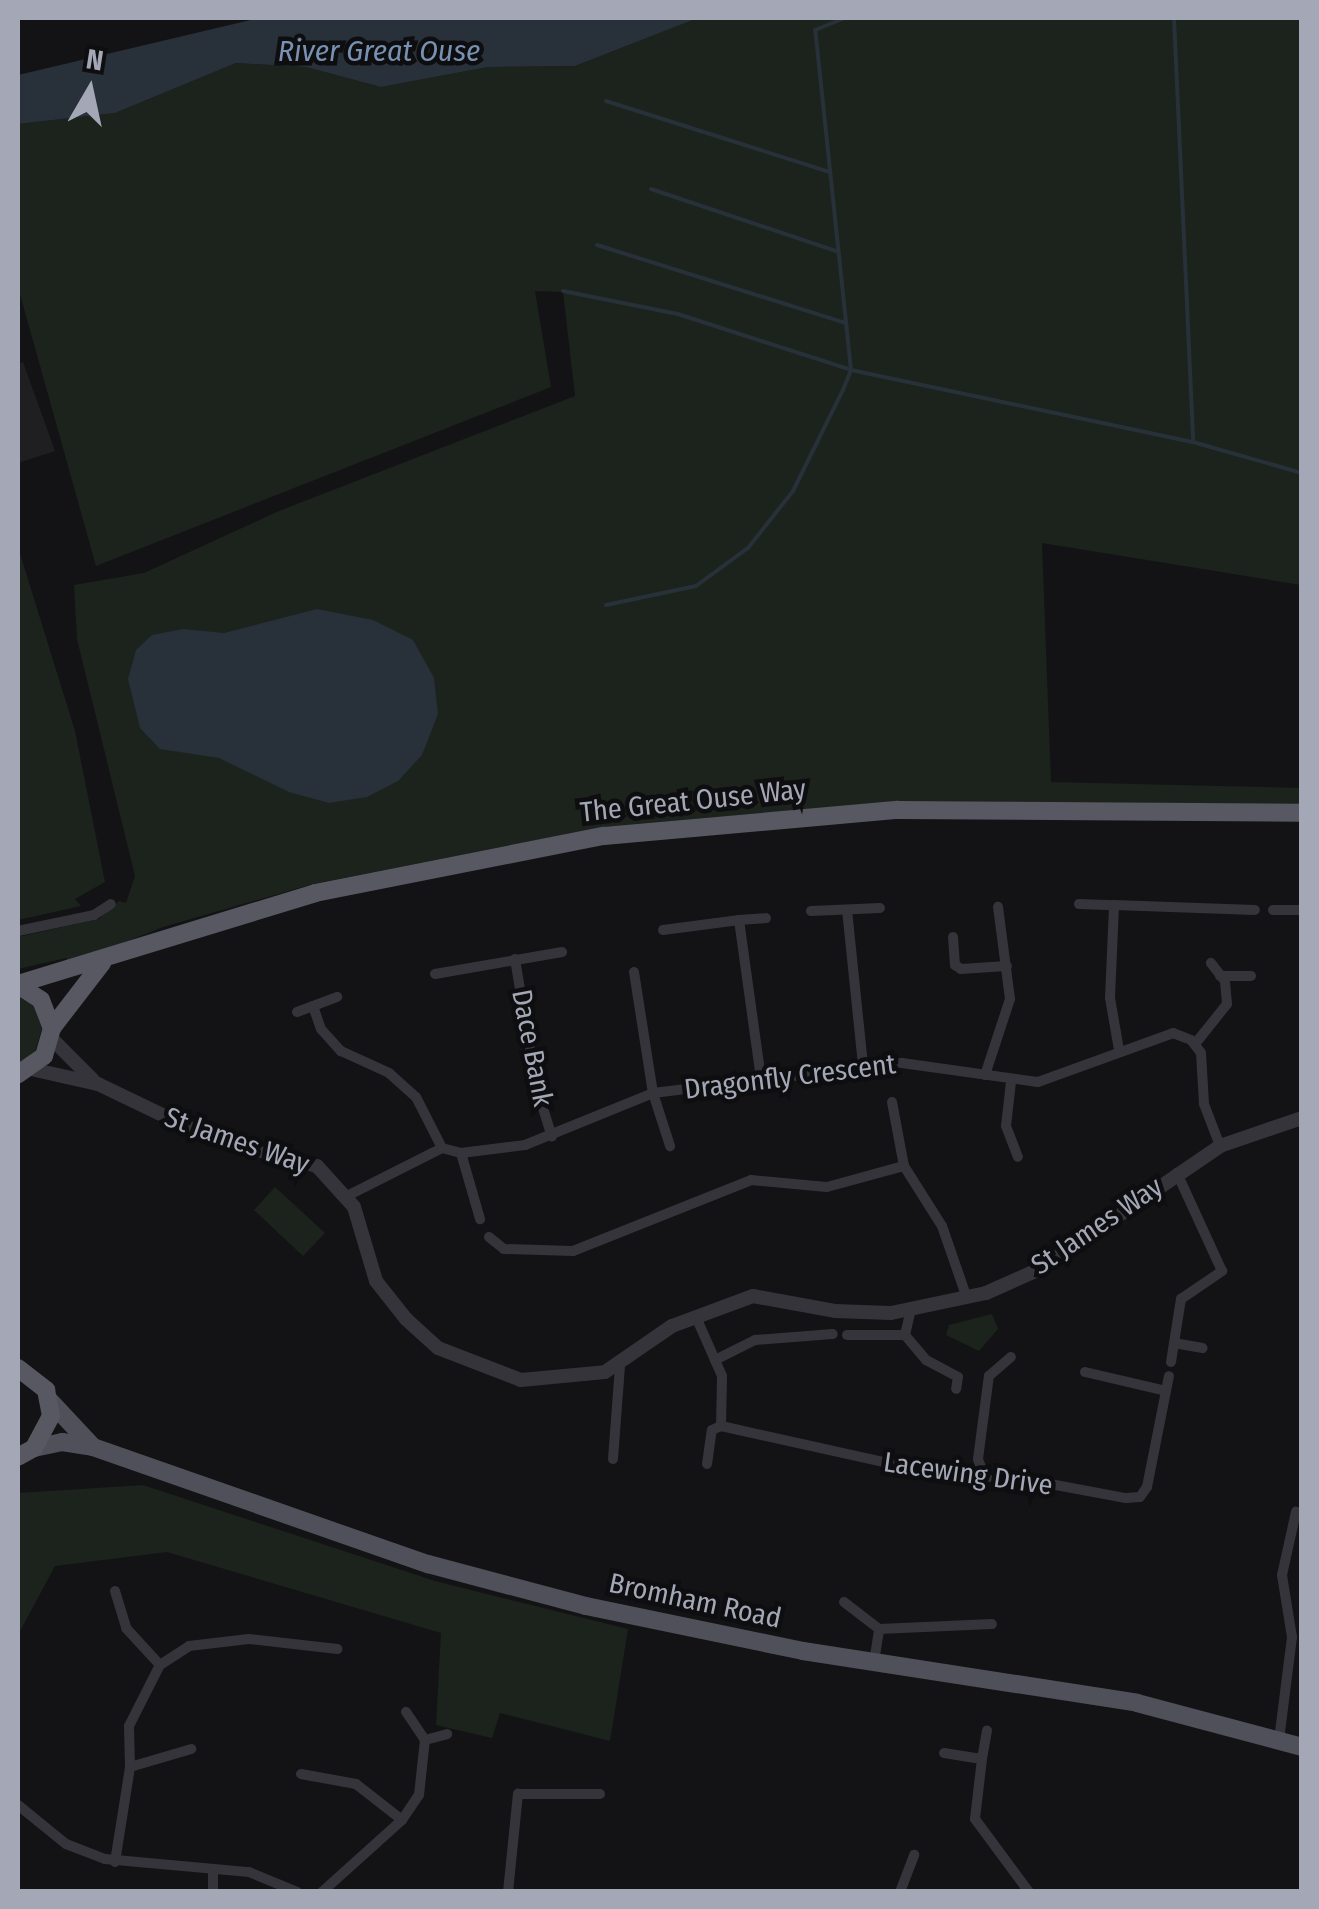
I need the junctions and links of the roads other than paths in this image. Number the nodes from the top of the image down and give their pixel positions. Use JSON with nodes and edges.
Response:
{"nodes":[{"id":1,"x":1302,"y":813,"type":"edge"},
{"id":2,"x":111,"y":904,"type":"dead end"},
{"id":3,"x":1079,"y":904,"type":"dead end"},
{"id":4,"x":1114,"y":904,"type":"junction"},
{"id":5,"x":998,"y":907,"type":"dead end"},
{"id":6,"x":880,"y":908,"type":"dead end"},
{"id":7,"x":847,"y":910,"type":"junction"},
{"id":8,"x":1256,"y":910,"type":"dead end"},
{"id":9,"x":1273,"y":910,"type":"dead end"},
{"id":10,"x":1302,"y":910,"type":"edge"},
{"id":11,"x":811,"y":911,"type":"dead end"},
{"id":12,"x":766,"y":918,"type":"dead end"},
{"id":13,"x":738,"y":920,"type":"junction"},
{"id":14,"x":663,"y":930,"type":"dead end"},
{"id":15,"x":18,"y":932,"type":"edge"},
{"id":16,"x":953,"y":937,"type":"dead end"},
{"id":17,"x":562,"y":952,"type":"dead end"},
{"id":18,"x":106,"y":959,"type":"junction"},
{"id":19,"x":515,"y":960,"type":"junction"},
{"id":20,"x":1211,"y":963,"type":"dead end"},
{"id":21,"x":1007,"y":966,"type":"junction"},
{"id":22,"x":634,"y":972,"type":"dead end"},
{"id":23,"x":435,"y":974,"type":"dead end"},
{"id":24,"x":1219,"y":976,"type":"junction"},
{"id":25,"x":1251,"y":976,"type":"dead end"},
{"id":26,"x":18,"y":984,"type":"edge"},
{"id":27,"x":337,"y":997,"type":"dead end"},
{"id":28,"x":313,"y":1006,"type":"junction"},
{"id":29,"x":297,"y":1012,"type":"dead end"},
{"id":30,"x":51,"y":1033,"type":"junction"},
{"id":31,"x":1195,"y":1044,"type":"junction"},
{"id":32,"x":1119,"y":1050,"type":"junction"},
{"id":33,"x":864,"y":1065,"type":"junction"},
{"id":34,"x":22,"y":1074,"type":"edge"},
{"id":35,"x":986,"y":1075,"type":"junction"},
{"id":36,"x":761,"y":1078,"type":"junction"},
{"id":37,"x":1011,"y":1082,"type":"junction"},
{"id":38,"x":98,"y":1084,"type":"junction"},
{"id":39,"x":654,"y":1093,"type":"junction"},
{"id":40,"x":892,"y":1102,"type":"dead end"},
{"id":41,"x":1302,"y":1118,"type":"edge"},
{"id":42,"x":552,"y":1137,"type":"junction"},
{"id":43,"x":670,"y":1146,"type":"dead end"},
{"id":44,"x":1220,"y":1146,"type":"junction"},
{"id":45,"x":442,"y":1148,"type":"junction"},
{"id":46,"x":461,"y":1154,"type":"junction"},
{"id":47,"x":1018,"y":1157,"type":"dead end"},
{"id":48,"x":904,"y":1166,"type":"junction"},
{"id":49,"x":1176,"y":1172,"type":"junction"},
{"id":50,"x":347,"y":1196,"type":"junction"},
{"id":51,"x":480,"y":1219,"type":"dead end"},
{"id":52,"x":489,"y":1237,"type":"dead end"},
{"id":53,"x":967,"y":1298,"type":"junction"},
{"id":54,"x":911,"y":1310,"type":"junction"},
{"id":55,"x":696,"y":1317,"type":"junction"},
{"id":56,"x":833,"y":1334,"type":"dead end"},
{"id":57,"x":847,"y":1335,"type":"dead end"},
{"id":58,"x":905,"y":1335,"type":"junction"},
{"id":59,"x":1174,"y":1343,"type":"junction"},
{"id":60,"x":1203,"y":1348,"type":"dead end"},
{"id":61,"x":1011,"y":1357,"type":"dead end"},
{"id":62,"x":715,"y":1360,"type":"junction"},
{"id":63,"x":1171,"y":1362,"type":"dead end"},
{"id":64,"x":18,"y":1366,"type":"edge"},
{"id":65,"x":620,"y":1366,"type":"junction"},
{"id":66,"x":1085,"y":1372,"type":"dead end"},
{"id":67,"x":1169,"y":1376,"type":"dead end"},
{"id":68,"x":956,"y":1390,"type":"dead end"},
{"id":69,"x":1166,"y":1391,"type":"junction"},
{"id":70,"x":50,"y":1402,"type":"junction"},
{"id":71,"x":721,"y":1426,"type":"junction"},
{"id":72,"x":93,"y":1447,"type":"junction"},
{"id":73,"x":26,"y":1452,"type":"edge"},
{"id":74,"x":613,"y":1459,"type":"dead end"},
{"id":75,"x":707,"y":1464,"type":"dead end"},
{"id":76,"x":984,"y":1475,"type":"junction"},
{"id":77,"x":1296,"y":1512,"type":"dead end"},
{"id":78,"x":115,"y":1591,"type":"dead end"},
{"id":79,"x":844,"y":1602,"type":"dead end"},
{"id":80,"x":992,"y":1624,"type":"dead end"},
{"id":81,"x":878,"y":1629,"type":"junction"},
{"id":82,"x":337,"y":1649,"type":"dead end"},
{"id":83,"x":874,"y":1662,"type":"junction"},
{"id":84,"x":160,"y":1665,"type":"junction"},
{"id":85,"x":406,"y":1712,"type":"dead end"},
{"id":86,"x":987,"y":1730,"type":"dead end"},
{"id":87,"x":447,"y":1734,"type":"dead end"},
{"id":88,"x":425,"y":1740,"type":"junction"},
{"id":89,"x":1279,"y":1740,"type":"junction"},
{"id":90,"x":1302,"y":1747,"type":"edge"},
{"id":91,"x":191,"y":1749,"type":"dead end"},
{"id":92,"x":944,"y":1753,"type":"dead end"},
{"id":93,"x":982,"y":1759,"type":"junction"},
{"id":94,"x":130,"y":1768,"type":"junction"},
{"id":95,"x":301,"y":1774,"type":"dead end"},
{"id":96,"x":600,"y":1794,"type":"dead end"},
{"id":97,"x":18,"y":1805,"type":"edge"},
{"id":98,"x":402,"y":1820,"type":"junction"},
{"id":99,"x":914,"y":1855,"type":"dead end"},
{"id":100,"x":115,"y":1862,"type":"junction"},
{"id":101,"x":213,"y":1870,"type":"junction"},
{"id":102,"x":1024,"y":1890,"type":"edge"},
{"id":103,"x":213,"y":1892,"type":"edge"},
{"id":104,"x":297,"y":1892,"type":"edge"},
{"id":105,"x":322,"y":1892,"type":"edge"},
{"id":106,"x":508,"y":1892,"type":"edge"},
{"id":107,"x":900,"y":1892,"type":"edge"}],
"edges":[{"from":1,"to":18,"type":"highway","name":"The Great Ouse Way"},
{"from":2,"to":15,"type":"street"},
{"from":3,"to":4,"type":"street"},
{"from":4,"to":8,"type":"street"},
{"from":4,"to":32,"type":"street"},
{"from":5,"to":21,"type":"street"},
{"from":6,"to":7,"type":"street"},
{"from":7,"to":11,"type":"street"},
{"from":7,"to":33,"type":"street"},
{"from":9,"to":10,"type":"street"},
{"from":12,"to":13,"type":"street"},
{"from":13,"to":14,"type":"street"},
{"from":13,"to":36,"type":"street"},
{"from":16,"to":21,"type":"street"},
{"from":17,"to":19,"type":"street","name":"Dace Bank"},
{"from":18,"to":26,"type":"highway","name":"The Great Ouse Way"},
{"from":18,"to":30,"type":"highway"},
{"from":19,"to":23,"type":"street","name":"Dace Bank"},
{"from":19,"to":42,"type":"street","name":"Dace Bank"},
{"from":20,"to":24,"type":"street"},
{"from":21,"to":35,"type":"street"},
{"from":22,"to":39,"type":"street"},
{"from":24,"to":25,"type":"street"},
{"from":24,"to":31,"type":"street"},
{"from":26,"to":30,"type":"highway"},
{"from":27,"to":28,"type":"street"},
{"from":28,"to":29,"type":"street"},
{"from":28,"to":45,"type":"street"},
{"from":30,"to":34,"type":"highway"},
{"from":30,"to":38,"type":"street"},
{"from":31,"to":32,"type":"street","name":"Dragonfly Crescent"},
{"from":31,"to":44,"type":"street"},
{"from":32,"to":37,"type":"street","name":"Dragonfly Crescent"},
{"from":33,"to":35,"type":"street","name":"Dragonfly Crescent"},
{"from":33,"to":36,"type":"street","name":"Dragonfly Crescent"},
{"from":34,"to":38,"type":"street"},
{"from":35,"to":37,"type":"street","name":"Dragonfly Crescent"},
{"from":36,"to":39,"type":"street","name":"Dragonfly Crescent"},
{"from":37,"to":47,"type":"street"},
{"from":38,"to":50,"type":"street","name":"St James Way"},
{"from":39,"to":42,"type":"street","name":"Dragonfly Crescent"},
{"from":39,"to":43,"type":"street"},
{"from":40,"to":48,"type":"street"},
{"from":41,"to":44,"type":"street","name":"St James Way"},
{"from":42,"to":46,"type":"street","name":"Dragonfly Crescent"},
{"from":44,"to":49,"type":"street","name":"St James Way"},
{"from":45,"to":46,"type":"street","name":"Dragonfly Crescent"},
{"from":45,"to":50,"type":"street"},
{"from":46,"to":51,"type":"street"},
{"from":48,"to":52,"type":"street"},
{"from":48,"to":53,"type":"street"},
{"from":49,"to":53,"type":"street","name":"St James Way"},
{"from":49,"to":59,"type":"street"},
{"from":50,"to":65,"type":"street","name":"St James Way"},
{"from":53,"to":54,"type":"street","name":"St James Way"},
{"from":54,"to":55,"type":"street","name":"St James Way"},
{"from":54,"to":58,"type":"street"},
{"from":55,"to":62,"type":"street"},
{"from":55,"to":65,"type":"street","name":"St James Way"},
{"from":56,"to":62,"type":"street"},
{"from":57,"to":58,"type":"street"},
{"from":58,"to":68,"type":"street"},
{"from":59,"to":60,"type":"street"},
{"from":59,"to":63,"type":"street"},
{"from":61,"to":76,"type":"street"},
{"from":62,"to":71,"type":"street"},
{"from":64,"to":70,"type":"highway"},
{"from":65,"to":74,"type":"street"},
{"from":66,"to":69,"type":"street"},
{"from":67,"to":69,"type":"street"},
{"from":69,"to":76,"type":"street","name":"Lacewing Drive"},
{"from":70,"to":72,"type":"main road","name":"Bromham Road"},
{"from":70,"to":73,"type":"highway"},
{"from":71,"to":75,"type":"street"},
{"from":71,"to":76,"type":"street","name":"Lacewing Drive"},
{"from":72,"to":73,"type":"main road","name":"Bromham Road"},
{"from":72,"to":83,"type":"main road","name":"Bromham Road"},
{"from":77,"to":89,"type":"street"},
{"from":78,"to":84,"type":"street"},
{"from":79,"to":81,"type":"street"},
{"from":80,"to":81,"type":"street"},
{"from":81,"to":83,"type":"street"},
{"from":82,"to":84,"type":"street"},
{"from":83,"to":89,"type":"main road","name":"Bromham Road"},
{"from":84,"to":94,"type":"street"},
{"from":85,"to":88,"type":"street"},
{"from":86,"to":93,"type":"street"},
{"from":87,"to":88,"type":"street"},
{"from":88,"to":98,"type":"street"},
{"from":89,"to":90,"type":"main road","name":"Bromham Road"},
{"from":91,"to":94,"type":"street"},
{"from":92,"to":93,"type":"street"},
{"from":93,"to":102,"type":"street"},
{"from":94,"to":100,"type":"street"},
{"from":95,"to":98,"type":"street"},
{"from":96,"to":106,"type":"street"},
{"from":97,"to":100,"type":"street"},
{"from":98,"to":105,"type":"street"},
{"from":99,"to":107,"type":"street"},
{"from":100,"to":101,"type":"street"},
{"from":101,"to":103,"type":"street"},
{"from":101,"to":104,"type":"street"}]}
